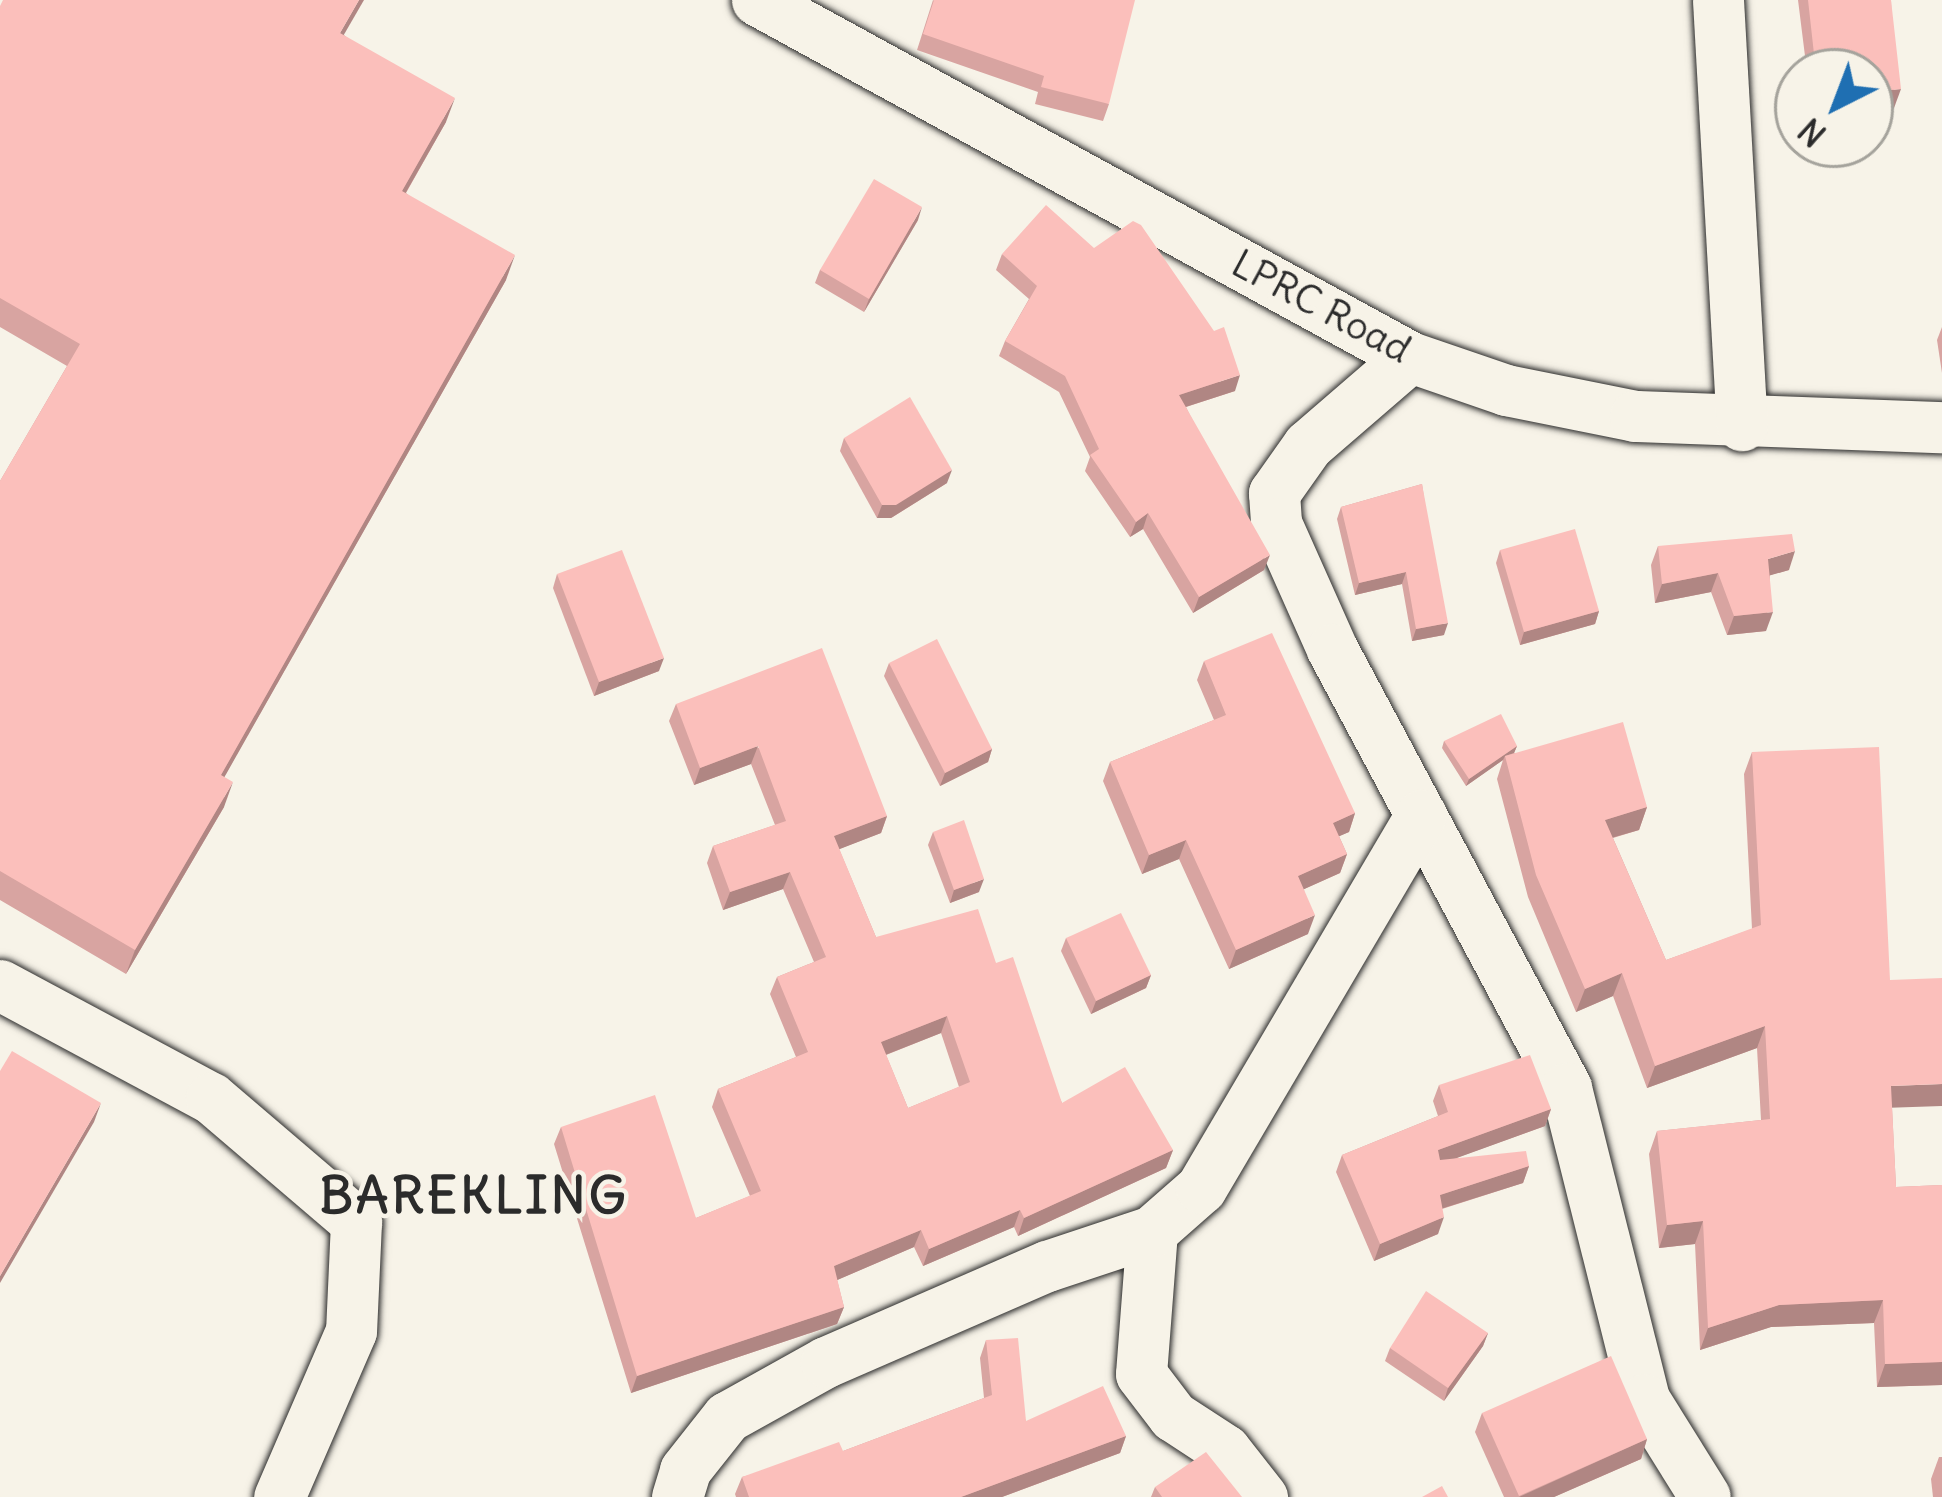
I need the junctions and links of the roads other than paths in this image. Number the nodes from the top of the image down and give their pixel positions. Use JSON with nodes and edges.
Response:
{"nodes":[{"id":1,"x":757,"y":0,"type":"edge"},
{"id":2,"x":1718,"y":0,"type":"edge"},
{"id":3,"x":1410,"y":357,"type":"junction"},
{"id":4,"x":1742,"y":425,"type":"junction"},
{"id":5,"x":1942,"y":427,"type":"edge"},
{"id":6,"x":1421,"y":815,"type":"junction"},
{"id":7,"x":0,"y":985,"type":"edge"},
{"id":8,"x":1152,"y":1231,"type":"junction"},
{"id":9,"x":279,"y":1497,"type":"edge"},
{"id":10,"x":677,"y":1497,"type":"edge"},
{"id":11,"x":1262,"y":1497,"type":"edge"},
{"id":12,"x":1705,"y":1497,"type":"edge"}],
"edges":[{"from":1,"to":3,"type":"street","name":"LPRC Road"},
{"from":2,"to":4,"type":"street"},
{"from":3,"to":4,"type":"street","name":"LPRC Road"},
{"from":3,"to":6,"type":"street"},
{"from":4,"to":5,"type":"street","name":"LPRC Road"},
{"from":6,"to":8,"type":"street"},
{"from":6,"to":12,"type":"street"},
{"from":7,"to":9,"type":"street"},
{"from":8,"to":10,"type":"street"},
{"from":8,"to":11,"type":"street"}]}
